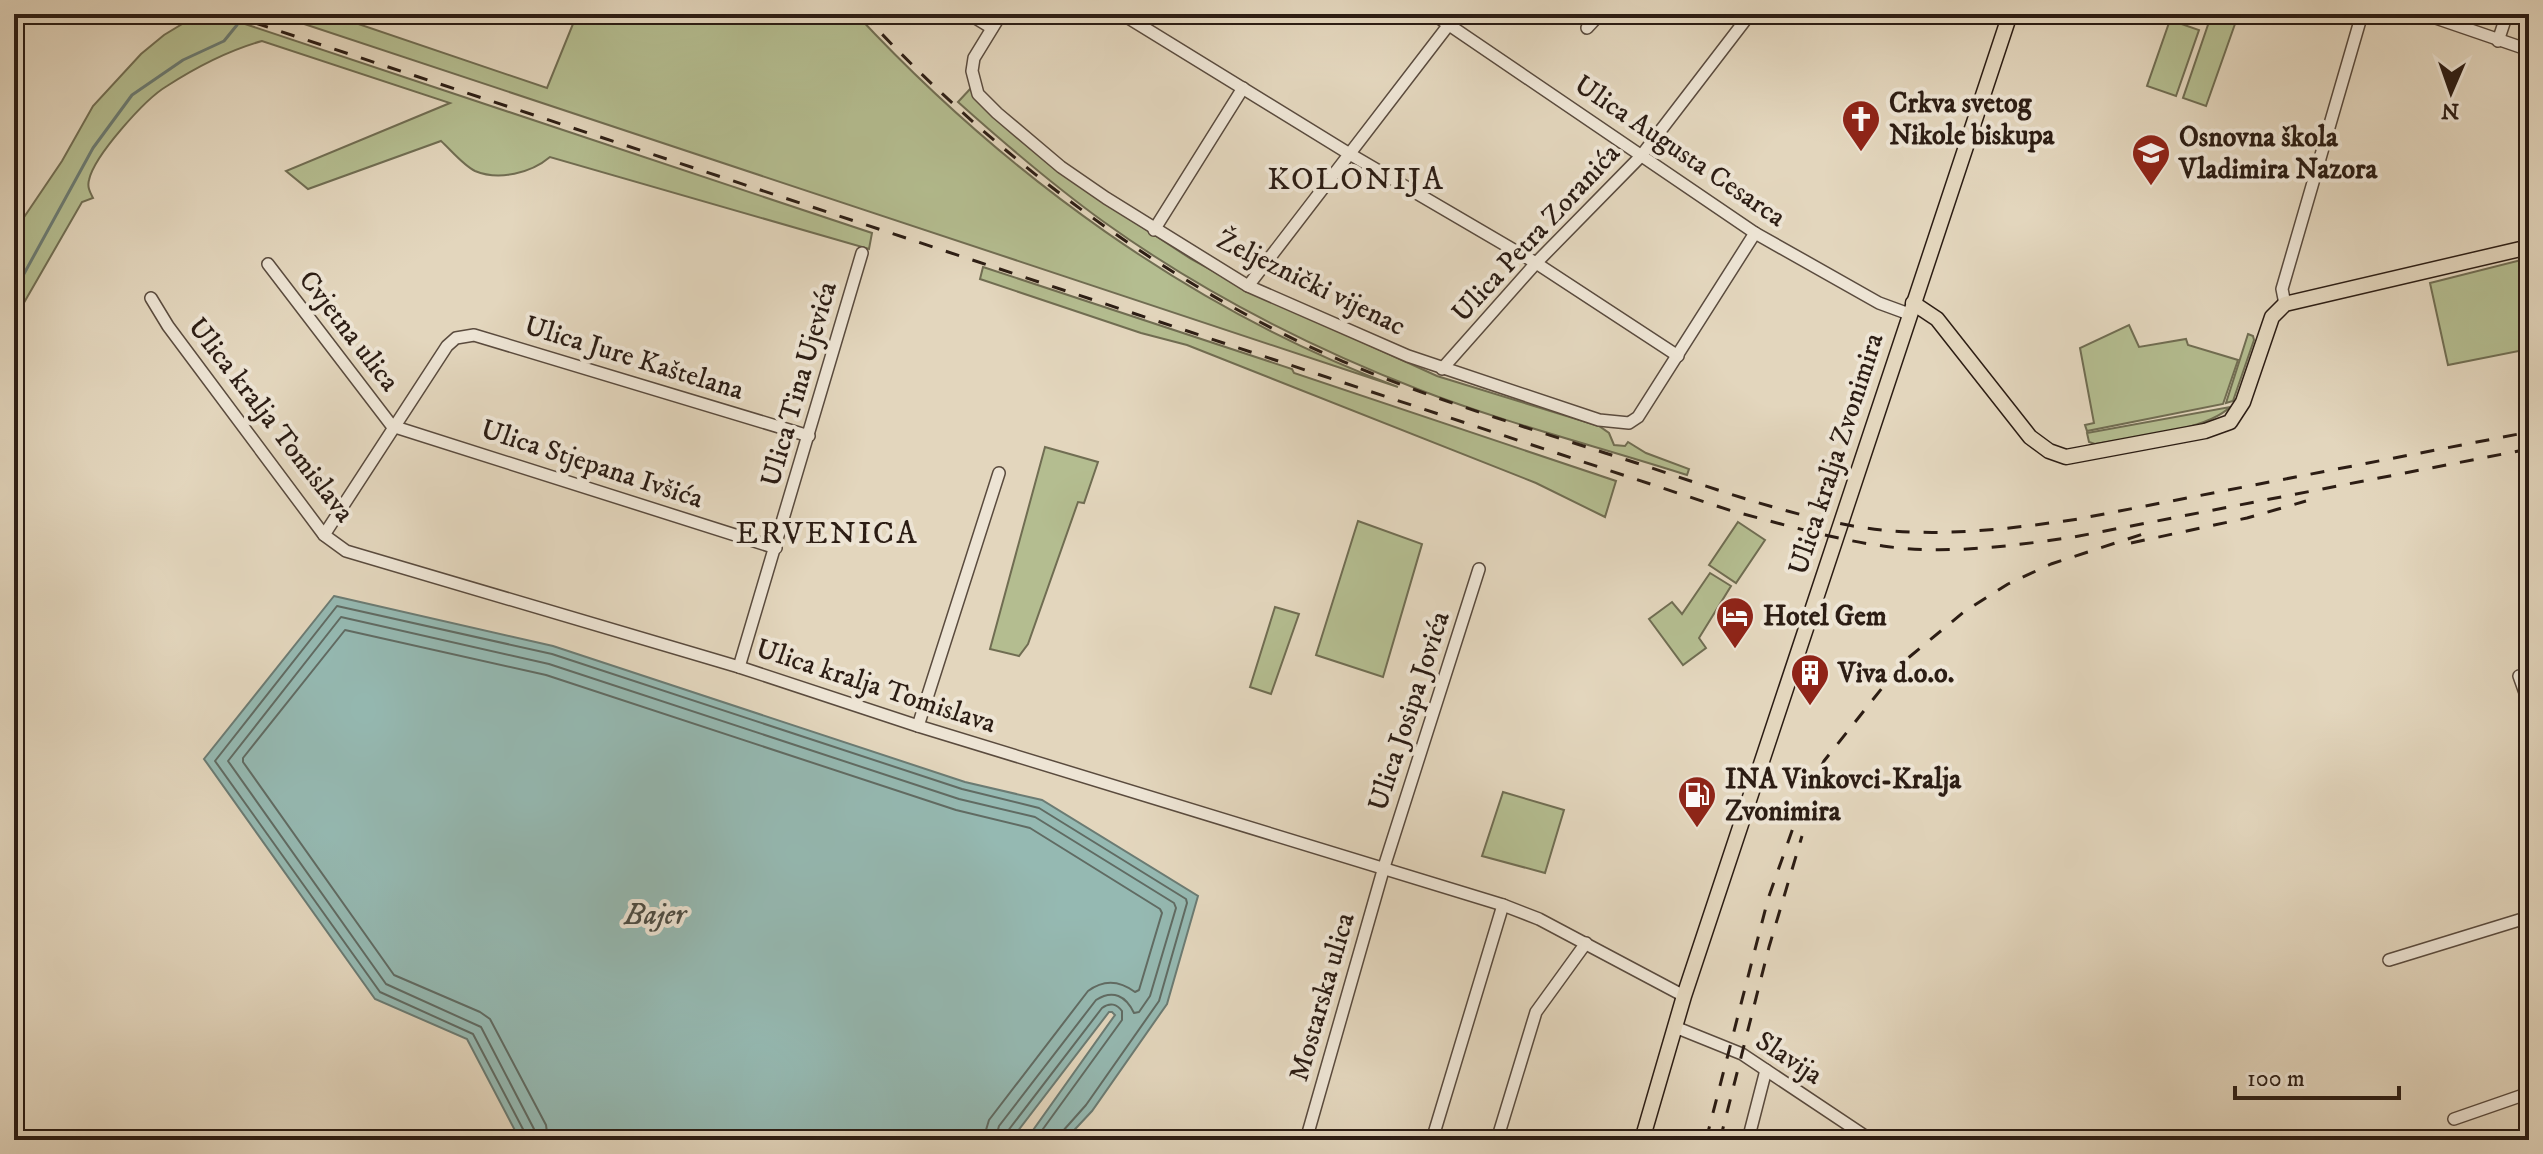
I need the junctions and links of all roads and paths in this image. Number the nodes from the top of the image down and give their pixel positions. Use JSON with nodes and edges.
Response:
{"nodes":[{"id":1,"x":969,"y":14,"type":"edge"},
{"id":2,"x":1001,"y":14,"type":"edge"},
{"id":3,"x":1122,"y":14,"type":"edge"},
{"id":4,"x":1433,"y":14,"type":"edge"},
{"id":5,"x":1600,"y":14,"type":"edge"},
{"id":6,"x":1750,"y":14,"type":"edge"},
{"id":7,"x":2010,"y":14,"type":"edge"},
{"id":8,"x":2362,"y":14,"type":"edge"},
{"id":9,"x":2424,"y":14,"type":"edge"},
{"id":10,"x":2507,"y":14,"type":"edge"},
{"id":11,"x":1453,"y":19,"type":"edge"},
{"id":12,"x":992,"y":28,"type":"junction"},
{"id":13,"x":1587,"y":28,"type":"dead end"},
{"id":14,"x":2498,"y":41,"type":"junction"},
{"id":15,"x":2529,"y":50,"type":"edge"},
{"id":16,"x":1243,"y":88,"type":"junction"},
{"id":17,"x":1348,"y":153,"type":"junction"},
{"id":18,"x":1641,"y":156,"type":"junction"},
{"id":19,"x":1154,"y":230,"type":"junction"},
{"id":20,"x":1755,"y":233,"type":"junction"},
{"id":21,"x":2529,"y":247,"type":"edge"},
{"id":22,"x":862,"y":253,"type":"dead end"},
{"id":23,"x":1536,"y":263,"type":"junction"},
{"id":24,"x":268,"y":264,"type":"dead end"},
{"id":25,"x":1248,"y":286,"type":"junction"},
{"id":26,"x":151,"y":298,"type":"dead end"},
{"id":27,"x":2285,"y":304,"type":"junction"},
{"id":28,"x":1911,"y":309,"type":"junction"},
{"id":29,"x":447,"y":346,"type":"joint"},
{"id":30,"x":1678,"y":356,"type":"junction"},
{"id":31,"x":1442,"y":369,"type":"junction"},
{"id":32,"x":392,"y":426,"type":"junction"},
{"id":33,"x":809,"y":436,"type":"junction"},
{"id":34,"x":999,"y":473,"type":"dead end"},
{"id":35,"x":324,"y":535,"type":"junction"},
{"id":36,"x":776,"y":548,"type":"junction"},
{"id":37,"x":1479,"y":569,"type":"dead end"},
{"id":38,"x":739,"y":667,"type":"junction"},
{"id":39,"x":2519,"y":676,"type":"dead end"},
{"id":40,"x":2529,"y":704,"type":"edge"},
{"id":41,"x":918,"y":726,"type":"junction"},
{"id":42,"x":1384,"y":867,"type":"junction"},
{"id":43,"x":1503,"y":905,"type":"junction"},
{"id":44,"x":2529,"y":917,"type":"edge"},
{"id":45,"x":1586,"y":943,"type":"junction"},
{"id":46,"x":2389,"y":960,"type":"dead end"},
{"id":47,"x":1684,"y":996,"type":"junction"},
{"id":48,"x":1675,"y":1027,"type":"junction"},
{"id":49,"x":1766,"y":1070,"type":"junction"},
{"id":50,"x":2529,"y":1093,"type":"edge"},
{"id":51,"x":2454,"y":1119,"type":"dead end"},
{"id":52,"x":1306,"y":1140,"type":"edge"},
{"id":53,"x":1432,"y":1140,"type":"edge"},
{"id":54,"x":1497,"y":1140,"type":"edge"},
{"id":55,"x":1642,"y":1140,"type":"edge"},
{"id":56,"x":1748,"y":1140,"type":"edge"},
{"id":57,"x":1871,"y":1140,"type":"edge"}],
"edges":[{"from":1,"to":12,"type":"street"},
{"from":2,"to":12,"type":"street"},
{"from":3,"to":16,"type":"street"},
{"from":4,"to":11,"type":"street","name":"Ulica Augusta Cesarca"},
{"from":5,"to":13,"type":"street"},
{"from":6,"to":18,"type":"street","name":"Ulica Petra Zoranića"},
{"from":7,"to":28,"type":"main road","name":"Ulica kralja Zvonimira"},
{"from":8,"to":27,"type":"street"},
{"from":9,"to":14,"type":"street"},
{"from":10,"to":14,"type":"street"},
{"from":11,"to":17,"type":"street"},
{"from":11,"to":18,"type":"street","name":"Ulica Augusta Cesarca"},
{"from":12,"to":19,"type":"street","name":"Željeznički vijenac"},
{"from":14,"to":15,"type":"street"},
{"from":16,"to":17,"type":"street"},
{"from":16,"to":19,"type":"street"},
{"from":17,"to":23,"type":"street"},
{"from":17,"to":25,"type":"street"},
{"from":18,"to":20,"type":"street","name":"Ulica Augusta Cesarca"},
{"from":18,"to":23,"type":"street","name":"Ulica Petra Zoranića"},
{"from":19,"to":25,"type":"street","name":"Željeznički vijenac"},
{"from":20,"to":28,"type":"street","name":"Ulica Augusta Cesarca"},
{"from":20,"to":30,"type":"street"},
{"from":21,"to":27,"type":"main road"},
{"from":22,"to":33,"type":"street","name":"Ulica Tina Ujevića"},
{"from":23,"to":30,"type":"street"},
{"from":23,"to":31,"type":"street","name":"Ulica Petra Zoranića"},
{"from":24,"to":32,"type":"street","name":"Cvjetna ulica"},
{"from":25,"to":31,"type":"street","name":"Željeznički vijenac"},
{"from":26,"to":35,"type":"street","name":"Ulica kralja Tomislava"},
{"from":27,"to":28,"type":"main road"},
{"from":28,"to":47,"type":"main road","name":"Ulica kralja Zvonimira"},
{"from":29,"to":32,"type":"street","name":"Cvjetna ulica"},
{"from":29,"to":33,"type":"street","name":"Ulica Jure Kaštelana"},
{"from":30,"to":31,"type":"street","name":"Željeznički vijenac"},
{"from":32,"to":35,"type":"street","name":"Cvjetna ulica"},
{"from":32,"to":36,"type":"street","name":"Ulica Stjepana Ivšića"},
{"from":33,"to":36,"type":"street","name":"Ulica Tina Ujevića"},
{"from":34,"to":41,"type":"street"},
{"from":35,"to":38,"type":"street","name":"Ulica kralja Tomislava"},
{"from":36,"to":38,"type":"street","name":"Ulica Tina Ujevića"},
{"from":37,"to":42,"type":"street","name":"Ulica Josipa Jovića"},
{"from":38,"to":41,"type":"street","name":"Ulica kralja Tomislava"},
{"from":39,"to":40,"type":"street"},
{"from":41,"to":42,"type":"street","name":"Ulica kralja Tomislava"},
{"from":42,"to":43,"type":"street","name":"Ulica kralja Tomislava"},
{"from":42,"to":52,"type":"street","name":"Mostarska ulica"},
{"from":43,"to":45,"type":"street","name":"Ulica kralja Tomislava"},
{"from":43,"to":53,"type":"street"},
{"from":44,"to":46,"type":"street"},
{"from":45,"to":47,"type":"street","name":"Ulica kralja Tomislava"},
{"from":45,"to":54,"type":"street"},
{"from":47,"to":48,"type":"main road","name":"Ulica kralja Zvonimira"},
{"from":48,"to":49,"type":"street","name":"Slavija"},
{"from":48,"to":55,"type":"main road","name":"Ulica kralja Zvonimira"},
{"from":49,"to":56,"type":"street"},
{"from":49,"to":57,"type":"street","name":"Slavija"},
{"from":50,"to":51,"type":"street"}]}
